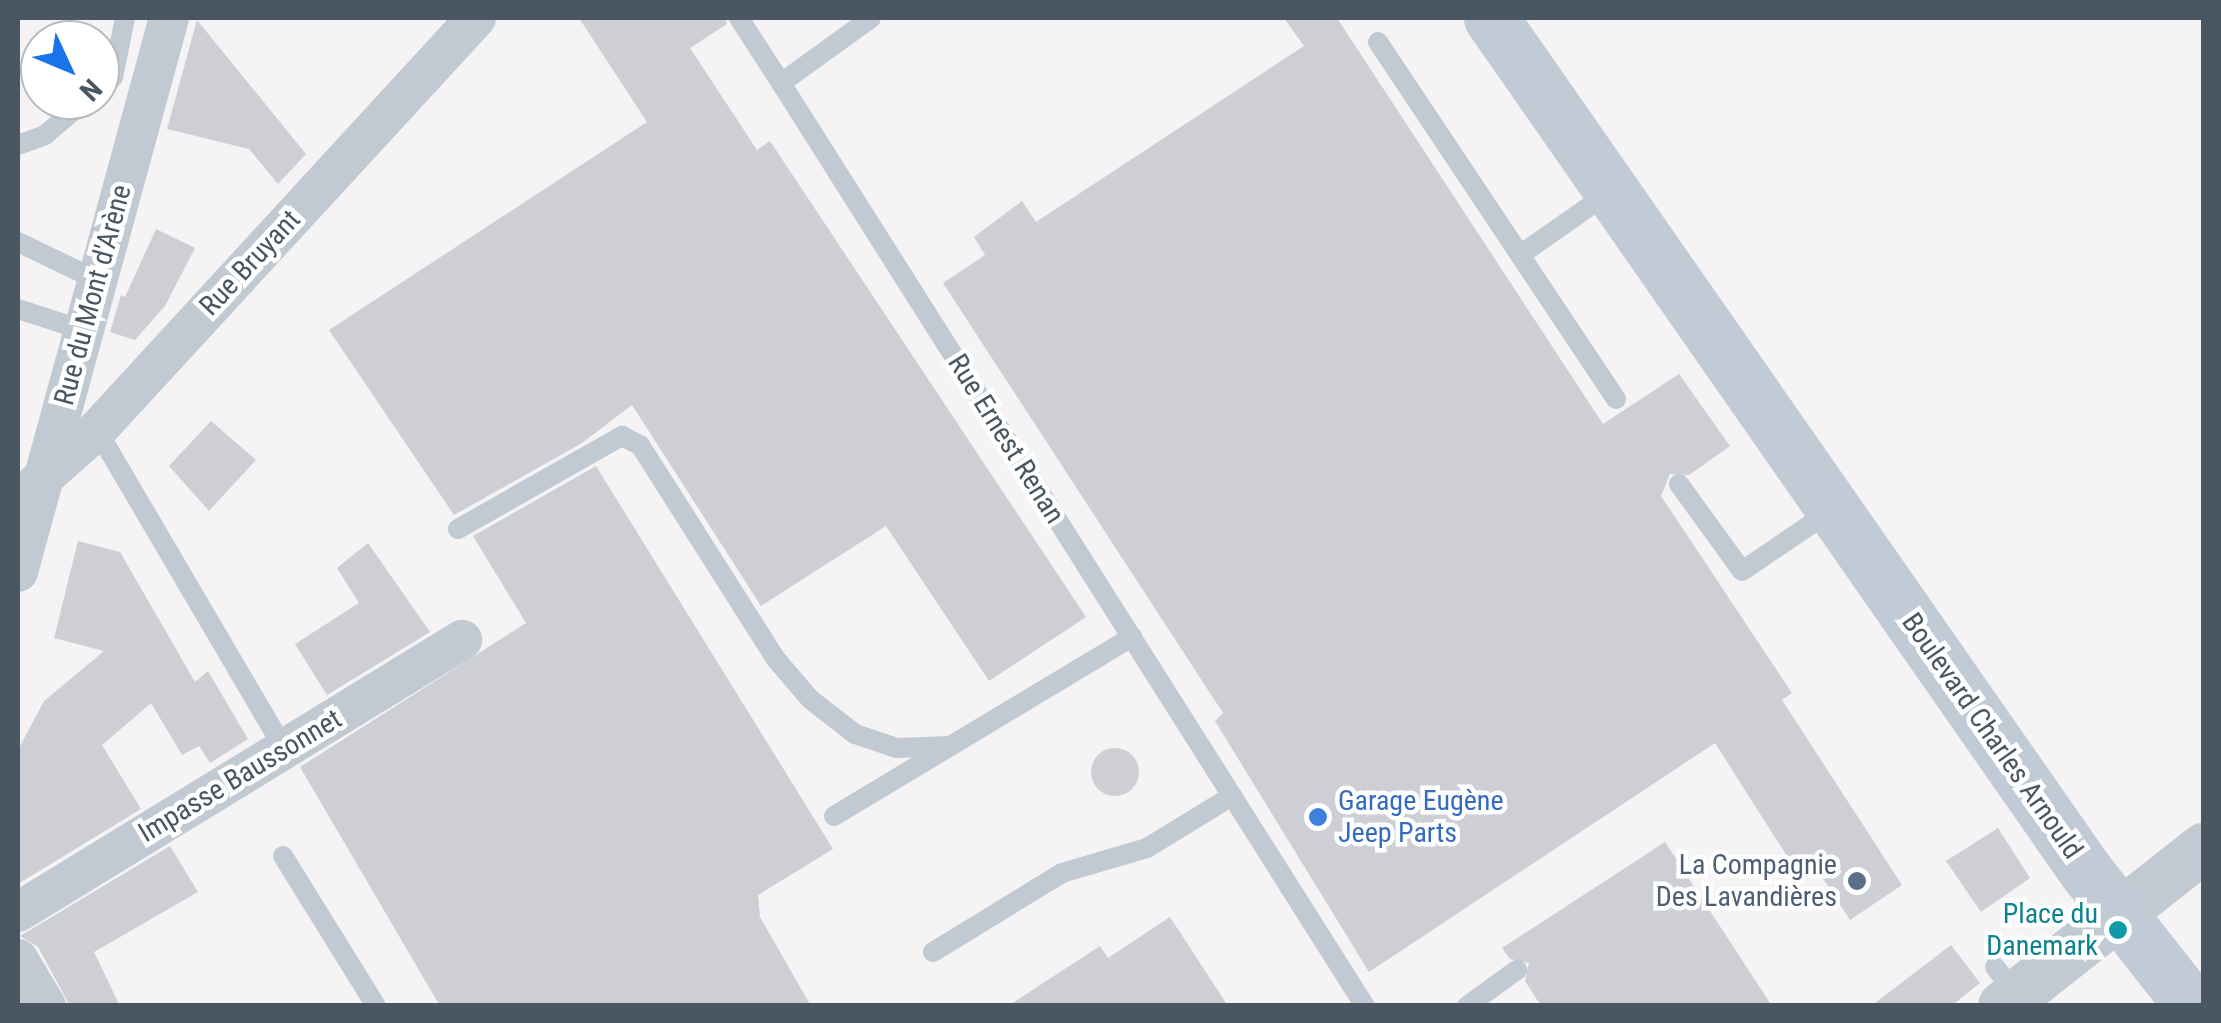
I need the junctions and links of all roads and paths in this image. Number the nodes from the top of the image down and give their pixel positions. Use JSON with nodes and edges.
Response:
{"nodes":[{"id":1,"x":168,"y":18,"type":"edge"},
{"id":2,"x":476,"y":18,"type":"edge"},
{"id":3,"x":738,"y":18,"type":"edge"},
{"id":4,"x":871,"y":18,"type":"edge"},
{"id":5,"x":1492,"y":18,"type":"edge"},
{"id":6,"x":1378,"y":42,"type":"dead end"},
{"id":7,"x":781,"y":82,"type":"junction"},
{"id":8,"x":63,"y":120,"type":"edge"},
{"id":9,"x":18,"y":146,"type":"edge"},
{"id":10,"x":1612,"y":190,"type":"junction"},
{"id":11,"x":18,"y":242,"type":"edge"},
{"id":12,"x":1520,"y":256,"type":"junction"},
{"id":13,"x":97,"y":280,"type":"junction"},
{"id":14,"x":18,"y":309,"type":"edge"},
{"id":15,"x":83,"y":330,"type":"junction"},
{"id":16,"x":1616,"y":398,"type":"dead end"},
{"id":17,"x":97,"y":430,"type":"junction"},
{"id":18,"x":45,"y":471,"type":"junction"},
{"id":19,"x":1679,"y":484,"type":"dead end"},
{"id":20,"x":18,"y":500,"type":"edge"},
{"id":21,"x":1834,"y":509,"type":"junction"},
{"id":22,"x":458,"y":529,"type":"dead end"},
{"id":23,"x":18,"y":572,"type":"edge"},
{"id":24,"x":1132,"y":637,"type":"junction"},
{"id":25,"x":462,"y":640,"type":"dead end"},
{"id":26,"x":950,"y":746,"type":"junction"},
{"id":27,"x":284,"y":749,"type":"junction"},
{"id":28,"x":1232,"y":796,"type":"junction"},
{"id":29,"x":834,"y":816,"type":"dead end"},
{"id":30,"x":2204,"y":848,"type":"edge"},
{"id":31,"x":283,"y":856,"type":"dead end"},
{"id":32,"x":18,"y":912,"type":"edge"},
{"id":33,"x":2119,"y":915,"type":"junction"},
{"id":34,"x":933,"y":952,"type":"dead end"},
{"id":35,"x":18,"y":959,"type":"edge"},
{"id":36,"x":1518,"y":970,"type":"dead end"},
{"id":37,"x":2005,"y":989,"type":"edge"},
{"id":38,"x":46,"y":1006,"type":"edge"},
{"id":39,"x":376,"y":1006,"type":"edge"},
{"id":40,"x":1365,"y":1006,"type":"edge"},
{"id":41,"x":1467,"y":1006,"type":"edge"},
{"id":42,"x":2192,"y":1006,"type":"edge"}],
"edges":[{"from":1,"to":13,"type":"street","name":"Rue du Mont d'Arène"},
{"from":2,"to":17,"type":"street","name":"Rue Bruyant"},
{"from":3,"to":7,"type":"lane","name":"Rue Ernest Renan"},
{"from":4,"to":7,"type":"lane"},
{"from":5,"to":10,"type":"main road","name":"Boulevard Charles Arnould"},
{"from":6,"to":12,"type":"lane"},
{"from":7,"to":24,"type":"lane","name":"Rue Ernest Renan"},
{"from":8,"to":9,"type":"lane"},
{"from":10,"to":12,"type":"lane"},
{"from":10,"to":21,"type":"main road","name":"Boulevard Charles Arnould"},
{"from":11,"to":13,"type":"lane"},
{"from":12,"to":16,"type":"lane"},
{"from":13,"to":15,"type":"street","name":"Rue du Mont d'Arène"},
{"from":14,"to":15,"type":"lane"},
{"from":15,"to":18,"type":"street","name":"Rue du Mont d'Arène"},
{"from":17,"to":18,"type":"street","name":"Rue Bruyant"},
{"from":17,"to":27,"type":"lane"},
{"from":18,"to":20,"type":"street","name":"Rue Bruyant"},
{"from":18,"to":23,"type":"street","name":"Rue du Mont d'Arène"},
{"from":19,"to":21,"type":"lane"},
{"from":21,"to":33,"type":"main road","name":"Boulevard Charles Arnould"},
{"from":22,"to":26,"type":"lane"},
{"from":24,"to":26,"type":"lane"},
{"from":24,"to":28,"type":"lane","name":"Rue Ernest Renan"},
{"from":25,"to":27,"type":"street","name":"Impasse Baussonnet"},
{"from":26,"to":29,"type":"lane"},
{"from":27,"to":32,"type":"street","name":"Impasse Baussonnet"},
{"from":28,"to":34,"type":"lane"},
{"from":28,"to":40,"type":"lane","name":"Rue Ernest Renan"},
{"from":30,"to":33,"type":"street"},
{"from":31,"to":39,"type":"lane"},
{"from":33,"to":37,"type":"street"},
{"from":33,"to":42,"type":"main road","name":"Boulevard Charles Arnould"},
{"from":35,"to":38,"type":"street"},
{"from":36,"to":41,"type":"lane"}]}
